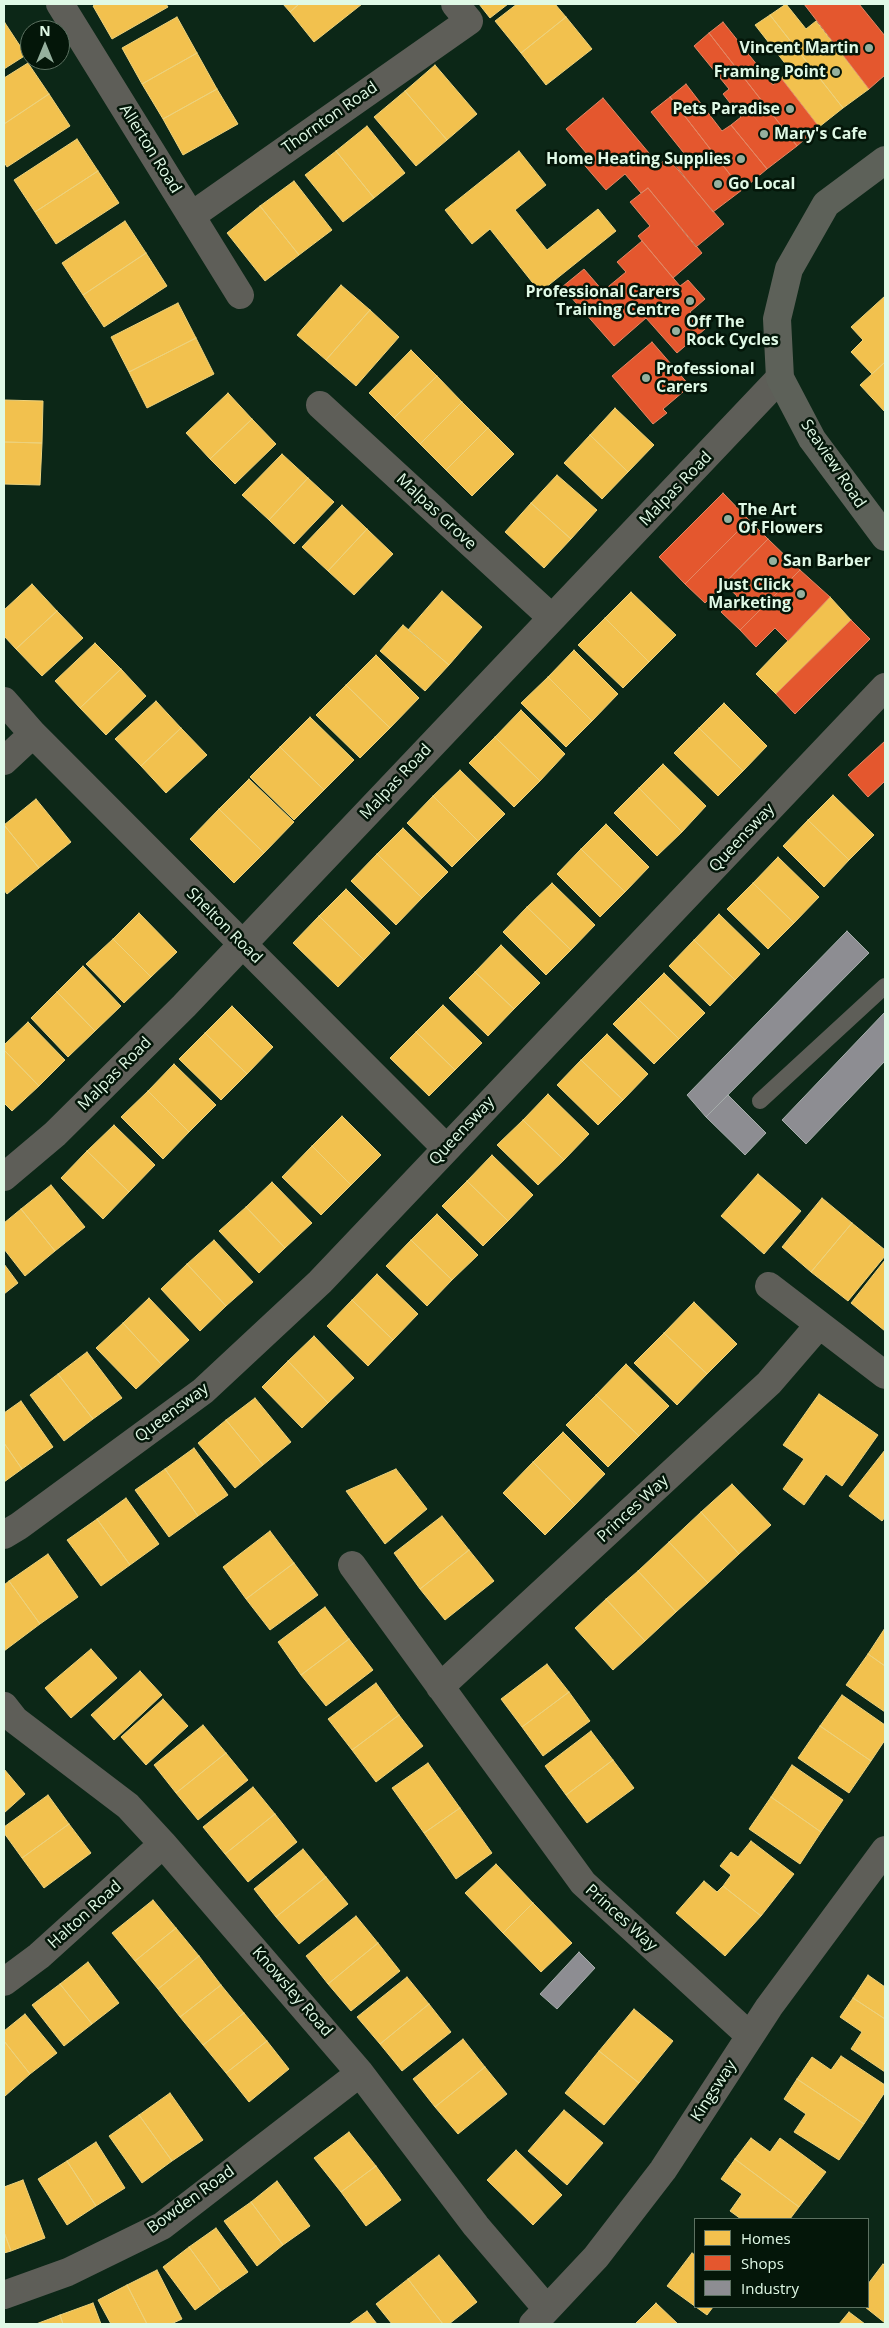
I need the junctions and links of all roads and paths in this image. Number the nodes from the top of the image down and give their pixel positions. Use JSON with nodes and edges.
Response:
{"nodes":[{"id":1,"x":60,"y":4,"type":"edge"},
{"id":2,"x":462,"y":12,"type":"edge"},
{"id":3,"x":885,"y":160,"type":"edge"},
{"id":4,"x":190,"y":216,"type":"junction"},
{"id":5,"x":240,"y":295,"type":"dead end"},
{"id":6,"x":780,"y":378,"type":"junction"},
{"id":7,"x":320,"y":405,"type":"dead end"},
{"id":8,"x":885,"y":538,"type":"edge"},
{"id":9,"x":552,"y":618,"type":"junction"},
{"id":10,"x":885,"y":687,"type":"edge"},
{"id":11,"x":4,"y":701,"type":"edge"},
{"id":12,"x":33,"y":734,"type":"junction"},
{"id":13,"x":4,"y":760,"type":"edge"},
{"id":14,"x":242,"y":944,"type":"junction"},
{"id":15,"x":885,"y":986,"type":"edge"},
{"id":16,"x":760,"y":1101,"type":"dead end"},
{"id":17,"x":446,"y":1148,"type":"junction"},
{"id":18,"x":4,"y":1177,"type":"edge"},
{"id":19,"x":769,"y":1286,"type":"dead end"},
{"id":20,"x":819,"y":1325,"type":"junction"},
{"id":21,"x":885,"y":1376,"type":"edge"},
{"id":22,"x":4,"y":1535,"type":"edge"},
{"id":23,"x":352,"y":1565,"type":"dead end"},
{"id":24,"x":440,"y":1687,"type":"junction"},
{"id":25,"x":4,"y":1706,"type":"edge"},
{"id":26,"x":163,"y":1844,"type":"junction"},
{"id":27,"x":881,"y":1865,"type":"edge"},
{"id":28,"x":4,"y":1982,"type":"edge"},
{"id":29,"x":750,"y":2036,"type":"junction"},
{"id":30,"x":360,"y":2073,"type":"junction"},
{"id":31,"x":4,"y":2295,"type":"edge"},
{"id":32,"x":540,"y":2317,"type":"edge"}],
"edges":[{"from":1,"to":4,"type":"street","name":"Allerton Road"},
{"from":2,"to":4,"type":"street","name":"Thornton Road"},
{"from":3,"to":6,"type":"street","name":"Seaview Road"},
{"from":4,"to":5,"type":"street","name":"Allerton Road"},
{"from":6,"to":8,"type":"street","name":"Seaview Road"},
{"from":6,"to":9,"type":"street","name":"Malpas Road"},
{"from":7,"to":9,"type":"street","name":"Malpas Grove"},
{"from":9,"to":14,"type":"street","name":"Malpas Road"},
{"from":10,"to":17,"type":"street","name":"Queensway"},
{"from":11,"to":12,"type":"street","name":"Shelton Road"},
{"from":12,"to":13,"type":"street"},
{"from":12,"to":14,"type":"street","name":"Shelton Road"},
{"from":14,"to":17,"type":"street","name":"Shelton Road"},
{"from":14,"to":18,"type":"street","name":"Malpas Road"},
{"from":15,"to":16,"type":"lane"},
{"from":17,"to":22,"type":"street","name":"Queensway"},
{"from":19,"to":20,"type":"street"},
{"from":20,"to":21,"type":"street"},
{"from":20,"to":24,"type":"street","name":"Princes Way"},
{"from":23,"to":24,"type":"street","name":"Princes Way"},
{"from":24,"to":29,"type":"street","name":"Princes Way"},
{"from":25,"to":26,"type":"street","name":"Knowsley Road"},
{"from":26,"to":28,"type":"street","name":"Halton Road"},
{"from":26,"to":30,"type":"street","name":"Knowsley Road"},
{"from":27,"to":29,"type":"street","name":"Kingsway"},
{"from":29,"to":32,"type":"street","name":"Kingsway"},
{"from":30,"to":31,"type":"street","name":"Bowden Road"},
{"from":30,"to":32,"type":"street","name":"Knowsley Road"}]}
